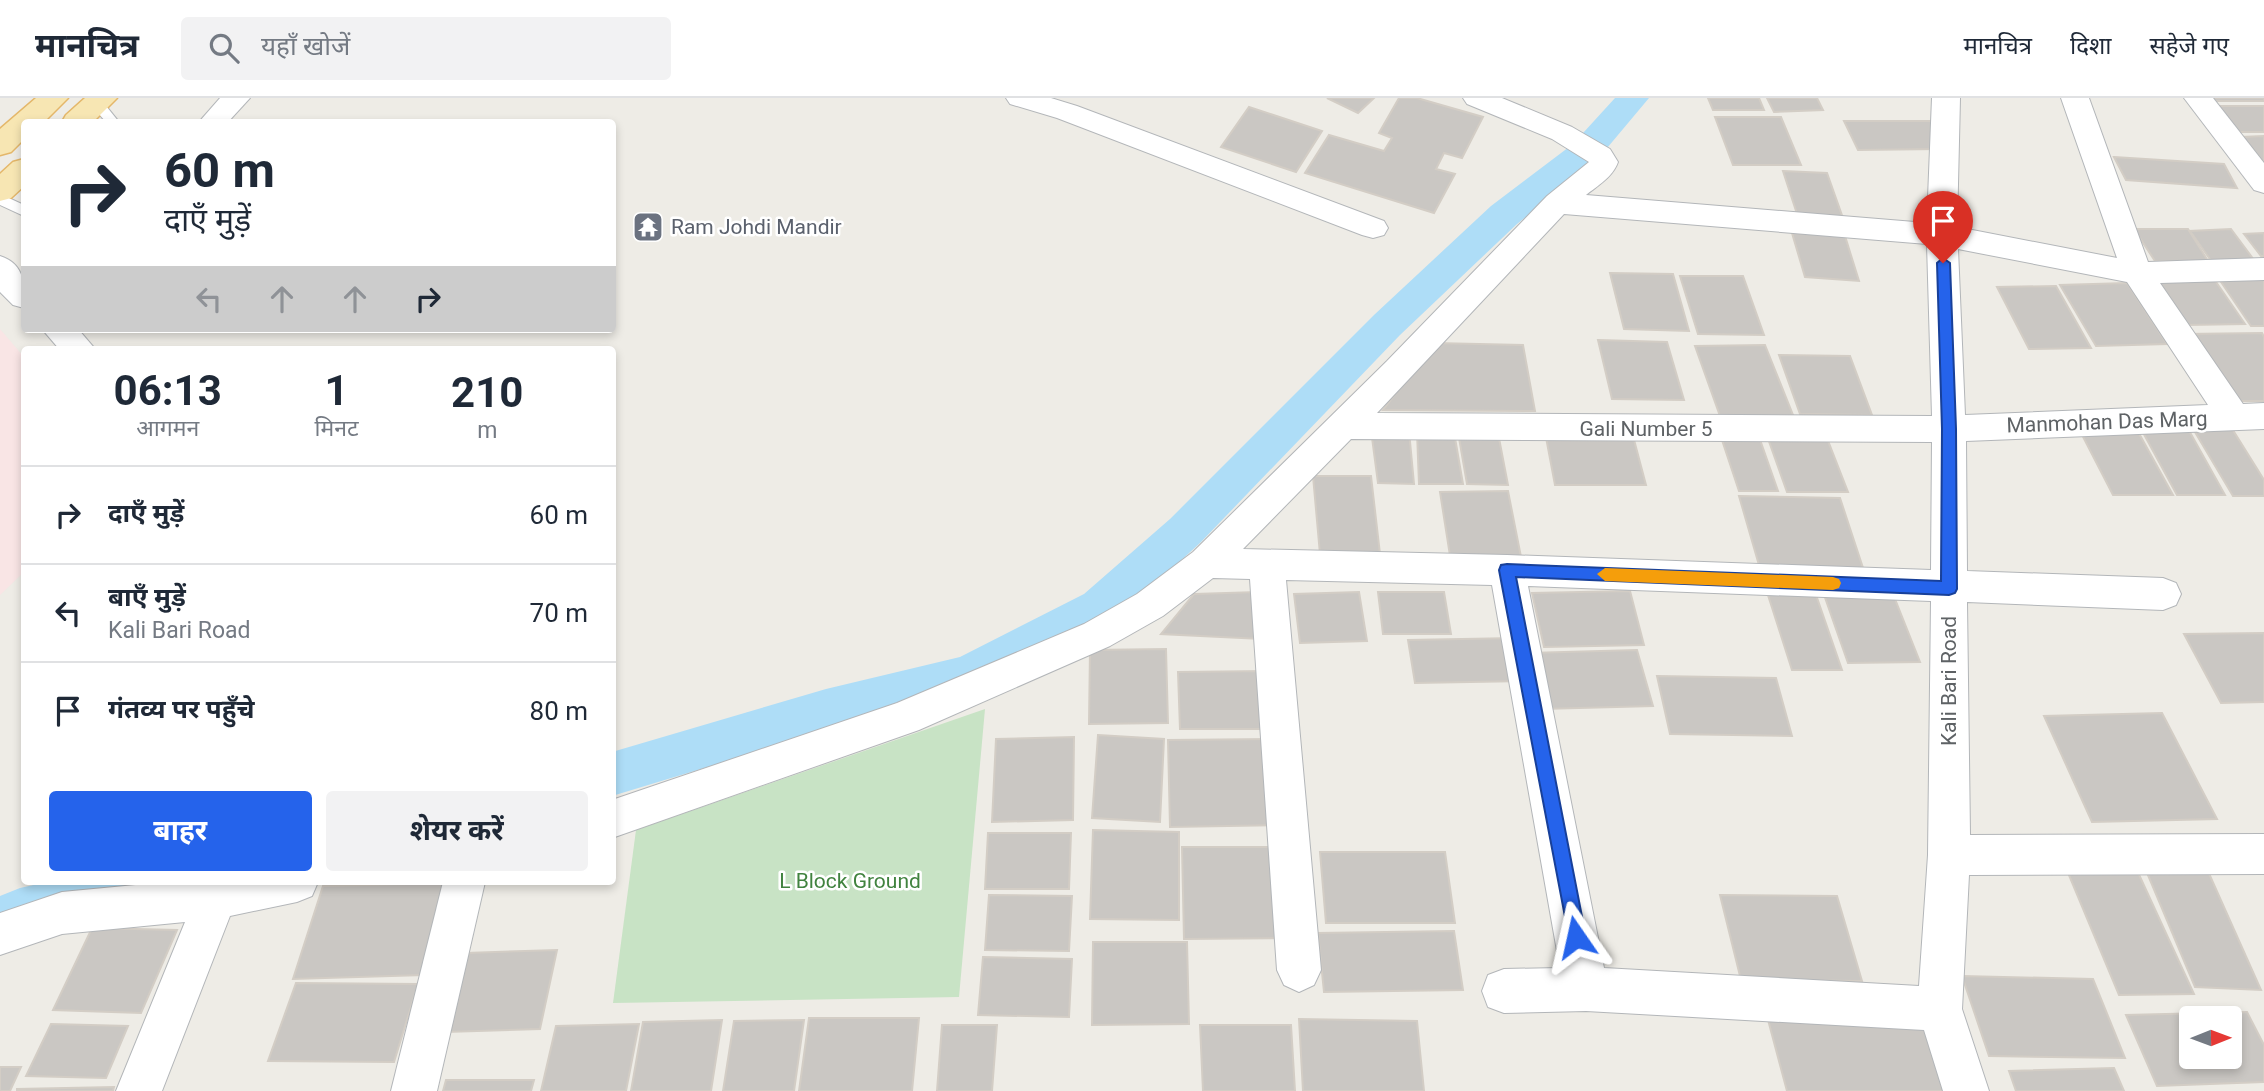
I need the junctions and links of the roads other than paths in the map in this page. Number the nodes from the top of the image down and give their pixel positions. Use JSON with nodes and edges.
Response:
{"nodes":[{"id":1,"x":54,"y":98,"type":"edge"},
{"id":2,"x":236,"y":98,"type":"edge"},
{"id":3,"x":1020,"y":98,"type":"edge"},
{"id":4,"x":1477,"y":98,"type":"edge"},
{"id":5,"x":1946,"y":98,"type":"edge"},
{"id":6,"x":2075,"y":98,"type":"edge"},
{"id":7,"x":2198,"y":98,"type":"edge"},
{"id":8,"x":1075,"y":105,"type":"edge"},
{"id":9,"x":30,"y":119,"type":"edge"},
{"id":10,"x":217,"y":119,"type":"edge"},
{"id":11,"x":21,"y":127,"type":"edge"},
{"id":12,"x":0,"y":145,"type":"edge"},
{"id":13,"x":21,"y":172,"type":"edge"},
{"id":14,"x":2264,"y":183,"type":"edge"},
{"id":15,"x":0,"y":191,"type":"edge"},
{"id":16,"x":0,"y":199,"type":"edge"},
{"id":17,"x":1557,"y":203,"type":"junction"},
{"id":18,"x":21,"y":210,"type":"edge"},
{"id":19,"x":1373,"y":228,"type":"dead end"},
{"id":20,"x":1942,"y":235,"type":"junction"},
{"id":21,"x":2264,"y":269,"type":"edge"},
{"id":22,"x":2137,"y":273,"type":"junction"},
{"id":23,"x":62,"y":333,"type":"edge"},
{"id":24,"x":76,"y":346,"type":"edge"},
{"id":25,"x":2249,"y":417,"type":"edge"},
{"id":26,"x":1343,"y":426,"type":"junction"},
{"id":27,"x":1949,"y":429,"type":"junction"},
{"id":28,"x":1206,"y":563,"type":"junction"},
{"id":29,"x":1267,"y":565,"type":"junction"},
{"id":30,"x":1507,"y":570,"type":"junction"},
{"id":31,"x":1949,"y":589,"type":"junction"},
{"id":32,"x":2163,"y":594,"type":"dead end"},
{"id":33,"x":616,"y":818,"type":"edge"},
{"id":34,"x":2264,"y":854,"type":"edge"},
{"id":35,"x":1949,"y":855,"type":"junction"},
{"id":36,"x":282,"y":885,"type":"edge"},
{"id":37,"x":463,"y":885,"type":"edge"},
{"id":38,"x":216,"y":898,"type":"junction"},
{"id":39,"x":0,"y":934,"type":"edge"},
{"id":40,"x":1299,"y":970,"type":"dead end"},
{"id":41,"x":1586,"y":989,"type":"junction"},
{"id":42,"x":1504,"y":991,"type":"dead end"},
{"id":43,"x":1941,"y":1009,"type":"junction"},
{"id":44,"x":139,"y":1091,"type":"edge"},
{"id":45,"x":414,"y":1091,"type":"edge"},
{"id":46,"x":1966,"y":1091,"type":"edge"}],
"edges":[{"from":1,"to":9,"type":"main road"},
{"from":2,"to":10,"type":"street"},
{"from":3,"to":8,"type":"street"},
{"from":4,"to":17,"type":"street"},
{"from":5,"to":20,"type":"street","name":"Kali Bari Road"},
{"from":6,"to":22,"type":"street"},
{"from":7,"to":14,"type":"street"},
{"from":8,"to":19,"type":"street"},
{"from":11,"to":12,"type":"main road"},
{"from":13,"to":15,"type":"main road"},
{"from":16,"to":18,"type":"lane"},
{"from":17,"to":20,"type":"street"},
{"from":17,"to":26,"type":"street"},
{"from":20,"to":22,"type":"street"},
{"from":20,"to":27,"type":"street","name":"Kali Bari Road"},
{"from":21,"to":22,"type":"street"},
{"from":22,"to":25,"type":"street"},
{"from":23,"to":24,"type":"street"},
{"from":25,"to":27,"type":"street","name":"Manmohan Das Marg"},
{"from":26,"to":27,"type":"street","name":"Gali Number 5"},
{"from":26,"to":28,"type":"street"},
{"from":27,"to":31,"type":"street","name":"Kali Bari Road"},
{"from":28,"to":29,"type":"street"},
{"from":28,"to":33,"type":"street"},
{"from":29,"to":30,"type":"street"},
{"from":29,"to":40,"type":"street"},
{"from":30,"to":31,"type":"street"},
{"from":30,"to":41,"type":"street"},
{"from":31,"to":32,"type":"street"},
{"from":31,"to":35,"type":"street","name":"Kali Bari Road"},
{"from":34,"to":35,"type":"street"},
{"from":35,"to":43,"type":"street","name":"Kali Bari Road"},
{"from":36,"to":38,"type":"street"},
{"from":37,"to":45,"type":"street"},
{"from":38,"to":39,"type":"street"},
{"from":38,"to":44,"type":"street"},
{"from":41,"to":42,"type":"street"},
{"from":41,"to":43,"type":"street"},
{"from":43,"to":46,"type":"street","name":"Kali Bari Road"}]}
